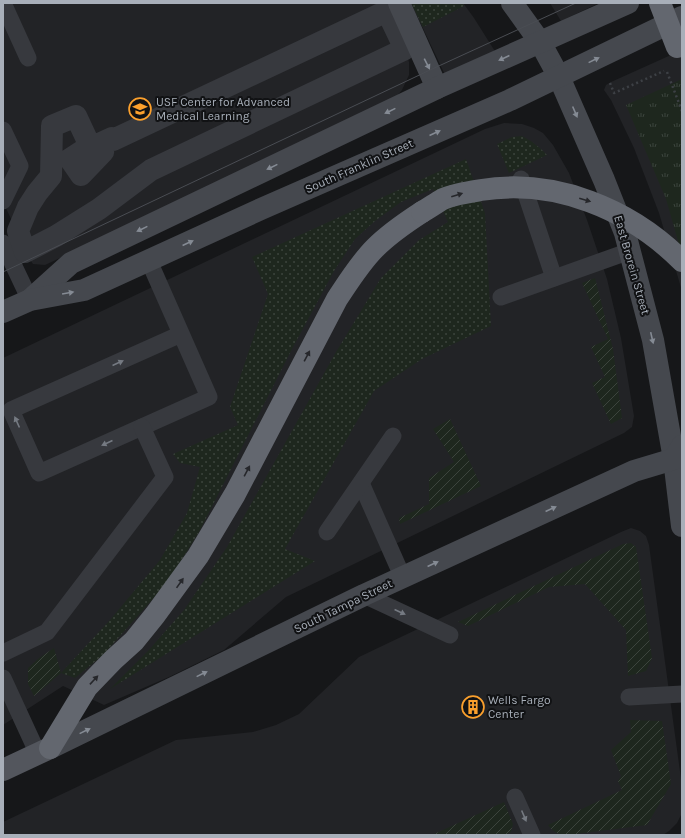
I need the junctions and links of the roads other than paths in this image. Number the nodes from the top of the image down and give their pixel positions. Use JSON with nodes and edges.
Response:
{"nodes":[{"id":1,"x":3,"y":3,"type":"edge"},
{"id":2,"x":399,"y":3,"type":"edge"},
{"id":3,"x":512,"y":3,"type":"edge"},
{"id":4,"x":628,"y":3,"type":"edge"},
{"id":5,"x":660,"y":3,"type":"edge"},
{"id":6,"x":682,"y":17,"type":"edge"},
{"id":7,"x":540,"y":42,"type":"junction"},
{"id":8,"x":28,"y":58,"type":"dead end"},
{"id":9,"x":682,"y":60,"type":"edge"},
{"id":10,"x":559,"y":77,"type":"junction"},
{"id":11,"x":438,"y":88,"type":"junction"},
{"id":12,"x":3,"y":130,"type":"edge"},
{"id":13,"x":99,"y":144,"type":"joint"},
{"id":14,"x":521,"y":179,"type":"dead end"},
{"id":15,"x":3,"y":201,"type":"edge"},
{"id":16,"x":3,"y":243,"type":"edge"},
{"id":17,"x":630,"y":251,"type":"junction"},
{"id":18,"x":149,"y":261,"type":"junction"},
{"id":19,"x":682,"y":261,"type":"edge"},
{"id":20,"x":554,"y":278,"type":"junction"},
{"id":21,"x":501,"y":297,"type":"dead end"},
{"id":22,"x":30,"y":300,"type":"junction"},
{"id":23,"x":3,"y":312,"type":"edge"},
{"id":24,"x":181,"y":334,"type":"junction"},
{"id":25,"x":142,"y":427,"type":"junction"},
{"id":26,"x":393,"y":436,"type":"dead end"},
{"id":27,"x":679,"y":457,"type":"edge"},
{"id":28,"x":361,"y":483,"type":"junction"},
{"id":29,"x":682,"y":526,"type":"edge"},
{"id":30,"x":327,"y":532,"type":"dead end"},
{"id":31,"x":403,"y":578,"type":"junction"},
{"id":32,"x":364,"y":595,"type":"junction"},
{"id":33,"x":450,"y":635,"type":"dead end"},
{"id":34,"x":3,"y":653,"type":"edge"},
{"id":35,"x":3,"y":678,"type":"edge"},
{"id":36,"x":682,"y":694,"type":"edge"},
{"id":37,"x":629,"y":697,"type":"dead end"},
{"id":38,"x":44,"y":751,"type":"junction"},
{"id":39,"x":3,"y":770,"type":"edge"},
{"id":40,"x":516,"y":797,"type":"dead end"},
{"id":41,"x":532,"y":835,"type":"edge"}],
"edges":[{"from":1,"to":8,"type":"lane"},
{"from":2,"to":11,"type":"street","one_way":true},
{"from":3,"to":7,"type":"street","name":"East Brorein Street"},
{"from":4,"to":7,"type":"street","name":"South Franklin Street"},
{"from":5,"to":9,"type":"highway","bridge":true},
{"from":10,"to":6,"type":"street","name":"South Franklin Street","one_way":true},
{"from":7,"to":10,"type":"street","name":"East Brorein Street"},
{"from":7,"to":11,"type":"street","name":"South Franklin Street","one_way":true},
{"from":10,"to":17,"type":"street","name":"East Brorein Street","one_way":true},
{"from":18,"to":10,"type":"street","name":"South Franklin Street","one_way":true},
{"from":11,"to":22,"type":"street","name":"South Franklin Street","one_way":true},
{"from":12,"to":15,"type":"lane"},
{"from":13,"to":13,"type":"street"},
{"from":14,"to":20,"type":"lane"},
{"from":16,"to":22,"type":"lane"},
{"from":17,"to":20,"type":"lane"},
{"from":17,"to":27,"type":"street","name":"East Brorein Street","one_way":true},
{"from":22,"to":18,"type":"street","name":"South Franklin Street","one_way":true},
{"from":18,"to":24,"type":"lane"},
{"from":38,"to":19,"type":"highway","one_way":true,"bridge":true},
{"from":20,"to":21,"type":"lane"},
{"from":22,"to":23,"type":"street","name":"South Franklin Street"},
{"from":24,"to":25,"type":"lane"},
{"from":25,"to":24,"type":"lane","one_way":true},
{"from":25,"to":34,"type":"lane"},
{"from":26,"to":28,"type":"lane"},
{"from":27,"to":29,"type":"street","name":"East Brorein Street"},
{"from":31,"to":27,"type":"street","name":"South Tampa Street","one_way":true},
{"from":28,"to":30,"type":"lane"},
{"from":28,"to":31,"type":"lane"},
{"from":31,"to":32,"type":"street","name":"South Tampa Street"},
{"from":32,"to":33,"type":"lane","one_way":true},
{"from":38,"to":32,"type":"street","name":"South Tampa Street","one_way":true},
{"from":35,"to":38,"type":"lane"},
{"from":36,"to":37,"type":"lane"},
{"from":38,"to":39,"type":"main road","name":"South Tampa Street"},
{"from":40,"to":41,"type":"lane","one_way":true}]}
